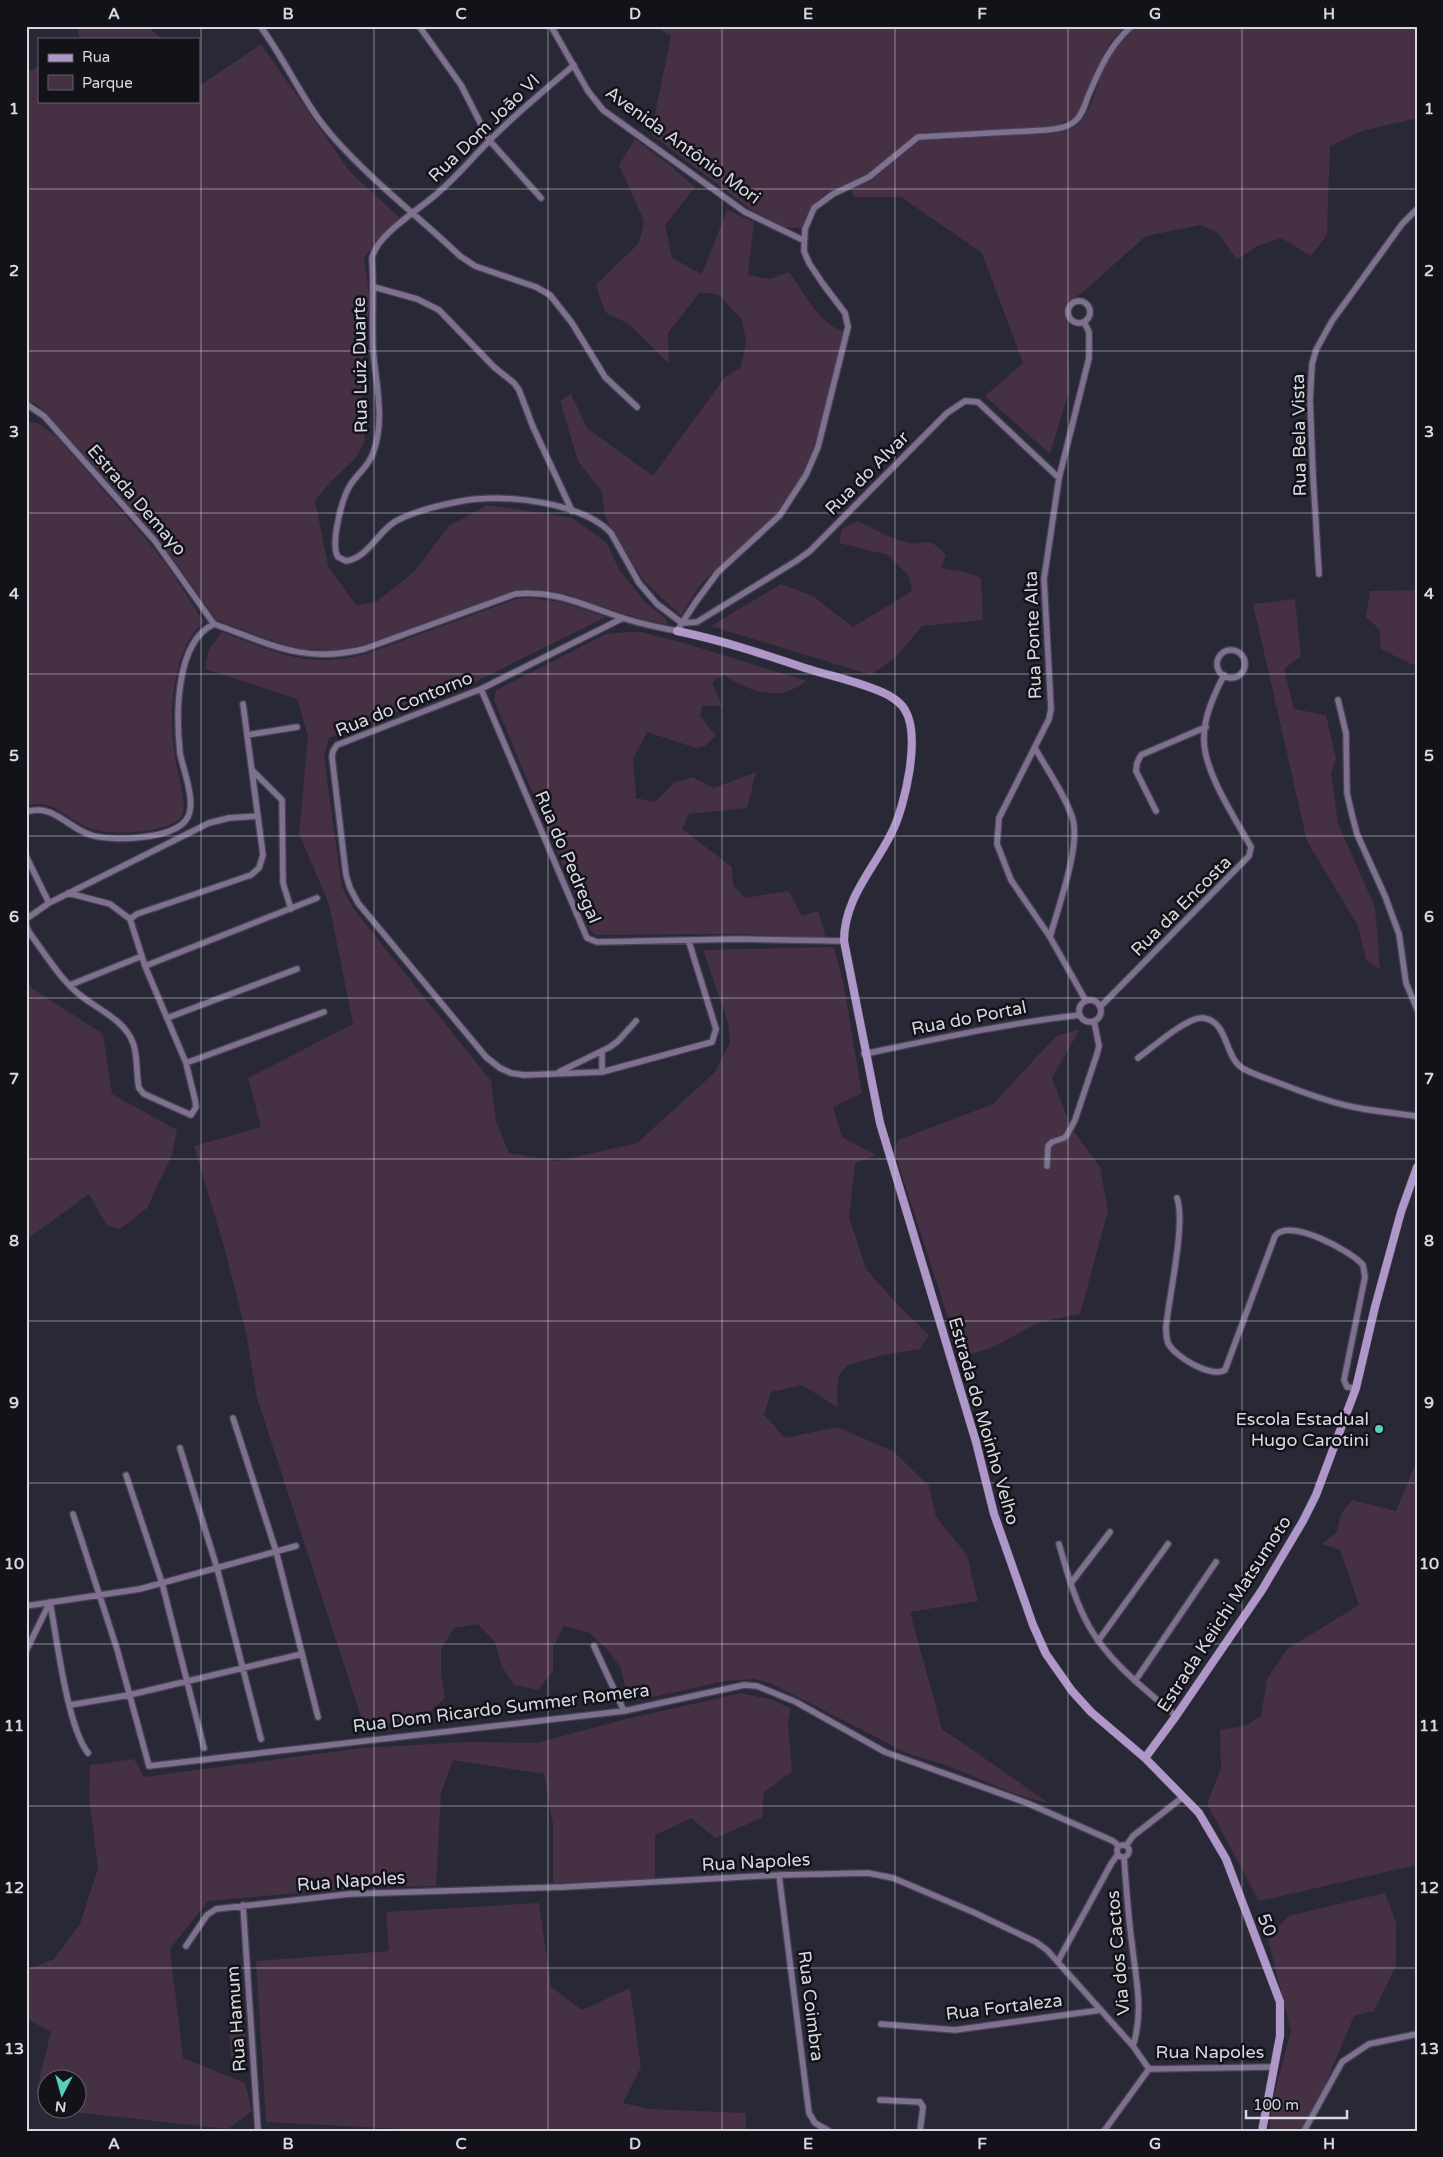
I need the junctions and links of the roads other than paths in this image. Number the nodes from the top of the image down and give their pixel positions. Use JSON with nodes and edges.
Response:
{"nodes":[{"id":1,"x":260,"y":26,"type":"edge"},
{"id":2,"x":420,"y":26,"type":"edge"},
{"id":3,"x":550,"y":26,"type":"edge"},
{"id":4,"x":1132,"y":26,"type":"edge"},
{"id":5,"x":574,"y":65,"type":"junction"},
{"id":6,"x":489,"y":140,"type":"junction"},
{"id":7,"x":542,"y":198,"type":"dead end"},
{"id":8,"x":1417,"y":210,"type":"edge"},
{"id":9,"x":414,"y":213,"type":"junction"},
{"id":10,"x":803,"y":240,"type":"junction"},
{"id":11,"x":374,"y":288,"type":"junction"},
{"id":12,"x":1084,"y":322,"type":"dead end"},
{"id":13,"x":26,"y":404,"type":"edge"},
{"id":14,"x":638,"y":407,"type":"dead end"},
{"id":15,"x":1059,"y":478,"type":"junction"},
{"id":16,"x":572,"y":511,"type":"junction"},
{"id":17,"x":1320,"y":574,"type":"dead end"},
{"id":18,"x":623,"y":618,"type":"junction"},
{"id":19,"x":682,"y":623,"type":"junction"},
{"id":20,"x":214,"y":624,"type":"junction"},
{"id":21,"x":677,"y":631,"type":"junction"},
{"id":22,"x":1224,"y":675,"type":"junction"},
{"id":23,"x":481,"y":689,"type":"junction"},
{"id":24,"x":1338,"y":700,"type":"dead end"},
{"id":25,"x":243,"y":704,"type":"dead end"},
{"id":26,"x":297,"y":727,"type":"dead end"},
{"id":27,"x":1206,"y":727,"type":"junction"},
{"id":28,"x":247,"y":735,"type":"junction"},
{"id":29,"x":1035,"y":748,"type":"junction"},
{"id":30,"x":252,"y":770,"type":"junction"},
{"id":31,"x":1156,"y":811,"type":"dead end"},
{"id":32,"x":26,"y":812,"type":"edge"},
{"id":33,"x":258,"y":816,"type":"junction"},
{"id":34,"x":26,"y":856,"type":"edge"},
{"id":35,"x":68,"y":894,"type":"junction"},
{"id":36,"x":317,"y":898,"type":"dead end"},
{"id":37,"x":49,"y":903,"type":"junction"},
{"id":38,"x":291,"y":909,"type":"junction"},
{"id":39,"x":130,"y":919,"type":"junction"},
{"id":40,"x":26,"y":920,"type":"edge"},
{"id":41,"x":1050,"y":937,"type":"junction"},
{"id":42,"x":690,"y":942,"type":"junction"},
{"id":43,"x":844,"y":942,"type":"junction"},
{"id":44,"x":142,"y":956,"type":"junction"},
{"id":45,"x":145,"y":966,"type":"junction"},
{"id":46,"x":297,"y":968,"type":"dead end"},
{"id":47,"x":70,"y":985,"type":"junction"},
{"id":48,"x":1086,"y":1001,"type":"junction"},
{"id":49,"x":1100,"y":1007,"type":"junction"},
{"id":50,"x":1417,"y":1009,"type":"edge"},
{"id":51,"x":324,"y":1012,"type":"dead end"},
{"id":52,"x":1080,"y":1015,"type":"junction"},
{"id":53,"x":167,"y":1018,"type":"junction"},
{"id":54,"x":636,"y":1020,"type":"dead end"},
{"id":55,"x":1094,"y":1021,"type":"junction"},
{"id":56,"x":602,"y":1052,"type":"junction"},
{"id":57,"x":864,"y":1054,"type":"junction"},
{"id":58,"x":1138,"y":1058,"type":"dead end"},
{"id":59,"x":186,"y":1063,"type":"junction"},
{"id":60,"x":602,"y":1072,"type":"junction"},
{"id":61,"x":557,"y":1073,"type":"junction"},
{"id":62,"x":1417,"y":1115,"type":"edge"},
{"id":63,"x":1047,"y":1166,"type":"dead end"},
{"id":64,"x":1417,"y":1167,"type":"edge"},
{"id":65,"x":1177,"y":1198,"type":"dead end"},
{"id":66,"x":1356,"y":1388,"type":"junction"},
{"id":67,"x":233,"y":1418,"type":"dead end"},
{"id":68,"x":180,"y":1448,"type":"dead end"},
{"id":69,"x":126,"y":1475,"type":"dead end"},
{"id":70,"x":73,"y":1514,"type":"dead end"},
{"id":71,"x":1110,"y":1532,"type":"dead end"},
{"id":72,"x":1058,"y":1544,"type":"dead end"},
{"id":73,"x":1168,"y":1544,"type":"dead end"},
{"id":74,"x":296,"y":1546,"type":"dead end"},
{"id":75,"x":276,"y":1551,"type":"junction"},
{"id":76,"x":1216,"y":1562,"type":"dead end"},
{"id":77,"x":216,"y":1568,"type":"junction"},
{"id":78,"x":162,"y":1583,"type":"junction"},
{"id":79,"x":1071,"y":1583,"type":"junction"},
{"id":80,"x":100,"y":1596,"type":"junction"},
{"id":81,"x":50,"y":1602,"type":"junction"},
{"id":82,"x":26,"y":1606,"type":"edge"},
{"id":83,"x":1098,"y":1640,"type":"junction"},
{"id":84,"x":594,"y":1646,"type":"dead end"},
{"id":85,"x":26,"y":1651,"type":"edge"},
{"id":86,"x":302,"y":1654,"type":"junction"},
{"id":87,"x":243,"y":1668,"type":"junction"},
{"id":88,"x":1135,"y":1681,"type":"junction"},
{"id":89,"x":186,"y":1682,"type":"junction"},
{"id":90,"x":129,"y":1695,"type":"junction"},
{"id":91,"x":70,"y":1705,"type":"junction"},
{"id":92,"x":624,"y":1711,"type":"junction"},
{"id":93,"x":1176,"y":1716,"type":"junction"},
{"id":94,"x":318,"y":1717,"type":"dead end"},
{"id":95,"x":261,"y":1739,"type":"dead end"},
{"id":96,"x":204,"y":1748,"type":"dead end"},
{"id":97,"x":88,"y":1754,"type":"dead end"},
{"id":98,"x":1145,"y":1758,"type":"junction"},
{"id":99,"x":1182,"y":1797,"type":"junction"},
{"id":100,"x":1123,"y":1846,"type":"junction"},
{"id":101,"x":1121,"y":1856,"type":"junction"},
{"id":102,"x":779,"y":1875,"type":"junction"},
{"id":103,"x":243,"y":1905,"type":"junction"},
{"id":104,"x":186,"y":1946,"type":"dead end"},
{"id":105,"x":1058,"y":1961,"type":"junction"},
{"id":106,"x":1102,"y":2010,"type":"junction"},
{"id":107,"x":881,"y":2024,"type":"dead end"},
{"id":108,"x":1417,"y":2034,"type":"edge"},
{"id":109,"x":1133,"y":2046,"type":"junction"},
{"id":110,"x":1273,"y":2067,"type":"junction"},
{"id":111,"x":1149,"y":2069,"type":"junction"},
{"id":112,"x":880,"y":2100,"type":"dead end"},
{"id":113,"x":258,"y":2131,"type":"edge"},
{"id":114,"x":830,"y":2131,"type":"edge"},
{"id":115,"x":920,"y":2131,"type":"edge"},
{"id":116,"x":1104,"y":2131,"type":"edge"},
{"id":117,"x":1262,"y":2131,"type":"edge"},
{"id":118,"x":1304,"y":2131,"type":"edge"}],
"edges":[{"from":1,"to":9,"type":"street"},
{"from":2,"to":6,"type":"street"},
{"from":3,"to":5,"type":"street","name":"Avenida Antônio Mori"},
{"from":4,"to":10,"type":"street"},
{"from":5,"to":6,"type":"street","name":"Rua Dom João VI"},
{"from":5,"to":10,"type":"street","name":"Avenida Antônio Mori"},
{"from":6,"to":7,"type":"street"},
{"from":6,"to":9,"type":"street","name":"Rua Dom João VI"},
{"from":8,"to":17,"type":"street","name":"Rua Bela Vista"},
{"from":9,"to":11,"type":"street","name":"Rua Luiz Duarte"},
{"from":9,"to":14,"type":"street"},
{"from":10,"to":19,"type":"street"},
{"from":11,"to":16,"type":"street"},
{"from":11,"to":16,"type":"street","name":"Rua Luiz Duarte"},
{"from":12,"to":15,"type":"street","name":"Rua Ponte Alta"},
{"from":13,"to":20,"type":"street","name":"Estrada Demayo"},
{"from":15,"to":19,"type":"street","name":"Rua do Alvar"},
{"from":15,"to":29,"type":"street","name":"Rua Ponte Alta"},
{"from":16,"to":19,"type":"street"},
{"from":18,"to":20,"type":"street"},
{"from":18,"to":21,"type":"street"},
{"from":18,"to":23,"type":"street","name":"Rua do Contorno"},
{"from":19,"to":21,"type":"street"},
{"from":20,"to":32,"type":"street"},
{"from":21,"to":43,"type":"street","name":"Estrada do Moinho Velho"},
{"from":22,"to":22,"type":"street"},
{"from":22,"to":27,"type":"street","name":"Rua da Encosta"},
{"from":23,"to":42,"type":"street","name":"Rua do Pedregal"},
{"from":23,"to":61,"type":"street","name":"Rua do Contorno"},
{"from":24,"to":50,"type":"street"},
{"from":25,"to":28,"type":"street"},
{"from":26,"to":28,"type":"street"},
{"from":27,"to":31,"type":"street"},
{"from":27,"to":49,"type":"street","name":"Rua da Encosta"},
{"from":28,"to":30,"type":"street"},
{"from":29,"to":41,"type":"street"},
{"from":29,"to":41,"type":"street","name":"Rua Ponte Alta"},
{"from":30,"to":33,"type":"street"},
{"from":30,"to":38,"type":"street"},
{"from":33,"to":35,"type":"street"},
{"from":33,"to":39,"type":"street"},
{"from":34,"to":37,"type":"street"},
{"from":35,"to":37,"type":"street"},
{"from":35,"to":39,"type":"street"},
{"from":36,"to":38,"type":"street"},
{"from":37,"to":40,"type":"street"},
{"from":38,"to":45,"type":"street"},
{"from":39,"to":44,"type":"street"},
{"from":40,"to":47,"type":"street"},
{"from":41,"to":48,"type":"street","name":"Rua Ponte Alta"},
{"from":42,"to":43,"type":"street","name":"Rua do Pedregal"},
{"from":42,"to":60,"type":"street","name":"Rua do Contorno"},
{"from":43,"to":57,"type":"street","name":"Estrada do Moinho Velho"},
{"from":44,"to":45,"type":"street"},
{"from":44,"to":47,"type":"street"},
{"from":45,"to":53,"type":"street"},
{"from":46,"to":53,"type":"street"},
{"from":47,"to":59,"type":"street"},
{"from":48,"to":49,"type":"street"},
{"from":48,"to":52,"type":"street"},
{"from":49,"to":55,"type":"street"},
{"from":51,"to":59,"type":"street"},
{"from":52,"to":55,"type":"street"},
{"from":52,"to":57,"type":"street","name":"Rua do Portal"},
{"from":53,"to":59,"type":"street"},
{"from":54,"to":56,"type":"street"},
{"from":55,"to":63,"type":"street"},
{"from":56,"to":60,"type":"street"},
{"from":56,"to":61,"type":"street"},
{"from":57,"to":98,"type":"street","name":"Estrada do Moinho Velho"},
{"from":58,"to":62,"type":"street"},
{"from":60,"to":61,"type":"street","name":"Rua do Contorno"},
{"from":64,"to":66,"type":"street","name":"Estrada Keiichi Matsumoto"},
{"from":65,"to":66,"type":"street"},
{"from":66,"to":93,"type":"street","name":"Estrada Keiichi Matsumoto"},
{"from":67,"to":75,"type":"street"},
{"from":68,"to":77,"type":"street"},
{"from":69,"to":78,"type":"street"},
{"from":70,"to":80,"type":"street"},
{"from":71,"to":79,"type":"street"},
{"from":72,"to":79,"type":"street"},
{"from":73,"to":83,"type":"street"},
{"from":74,"to":75,"type":"street"},
{"from":75,"to":77,"type":"street"},
{"from":75,"to":86,"type":"street"},
{"from":76,"to":88,"type":"street"},
{"from":77,"to":78,"type":"street"},
{"from":77,"to":87,"type":"street"},
{"from":78,"to":80,"type":"street"},
{"from":78,"to":89,"type":"street"},
{"from":79,"to":83,"type":"street"},
{"from":80,"to":81,"type":"street"},
{"from":80,"to":90,"type":"street"},
{"from":81,"to":82,"type":"street"},
{"from":81,"to":85,"type":"street"},
{"from":81,"to":91,"type":"street"},
{"from":83,"to":88,"type":"street"},
{"from":84,"to":92,"type":"street"},
{"from":86,"to":87,"type":"street"},
{"from":86,"to":94,"type":"street"},
{"from":87,"to":89,"type":"street"},
{"from":87,"to":95,"type":"street"},
{"from":88,"to":93,"type":"street"},
{"from":89,"to":90,"type":"street"},
{"from":89,"to":96,"type":"street"},
{"from":90,"to":91,"type":"street"},
{"from":90,"to":92,"type":"street","name":"Rua Dom Ricardo Summer Romera"},
{"from":91,"to":97,"type":"street"},
{"from":92,"to":100,"type":"street","name":"Rua Dom Ricardo Summer Romera"},
{"from":93,"to":98,"type":"street","name":"Estrada Keiichi Matsumoto"},
{"from":98,"to":99,"type":"street","name":"50"},
{"from":99,"to":100,"type":"street"},
{"from":99,"to":110,"type":"street","name":"50"},
{"from":100,"to":101,"type":"street"},
{"from":100,"to":101,"type":"street"},
{"from":101,"to":105,"type":"street"},
{"from":101,"to":109,"type":"street","name":"Via dos Cactos"},
{"from":102,"to":103,"type":"street","name":"Rua Napoles"},
{"from":102,"to":105,"type":"street","name":"Rua Napoles"},
{"from":102,"to":114,"type":"street","name":"Rua Coimbra"},
{"from":103,"to":104,"type":"street","name":"Rua Napoles"},
{"from":103,"to":113,"type":"street","name":"Rua Hamum"},
{"from":105,"to":106,"type":"street","name":"Rua Napoles"},
{"from":106,"to":107,"type":"street","name":"Rua Fortaleza"},
{"from":106,"to":109,"type":"street","name":"Rua Napoles"},
{"from":108,"to":118,"type":"street"},
{"from":109,"to":111,"type":"street","name":"Rua Napoles"},
{"from":110,"to":111,"type":"street","name":"Rua Napoles"},
{"from":110,"to":117,"type":"street","name":"50"},
{"from":111,"to":116,"type":"street"},
{"from":112,"to":115,"type":"street"}]}
